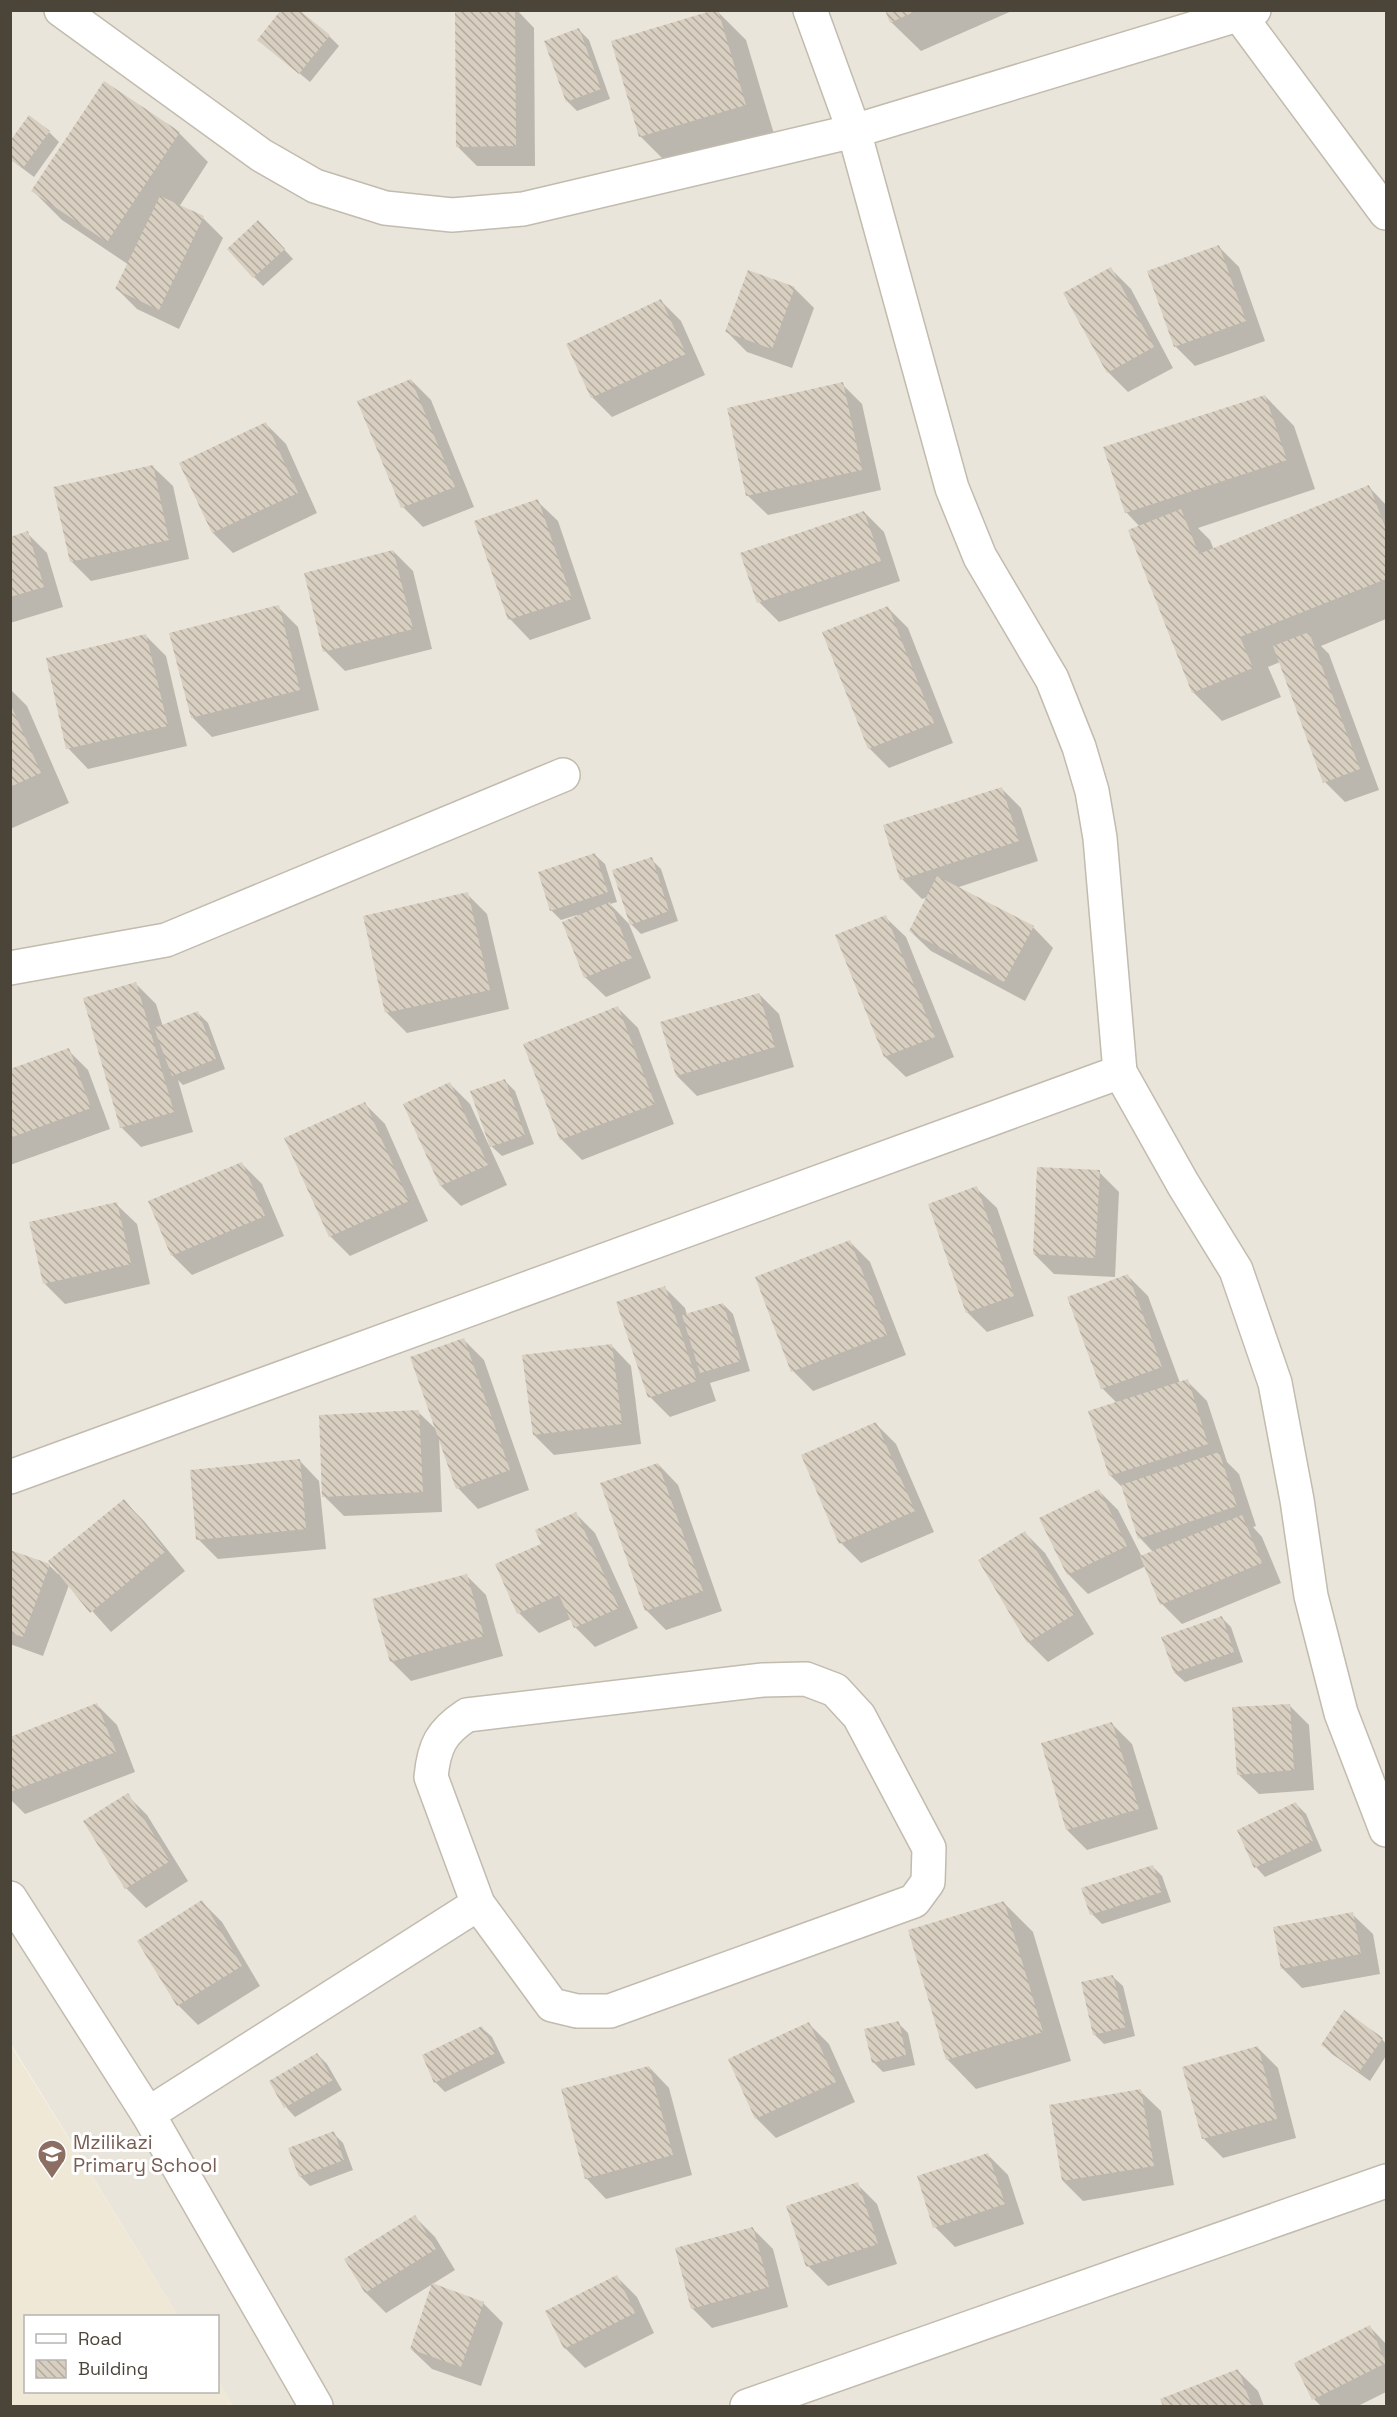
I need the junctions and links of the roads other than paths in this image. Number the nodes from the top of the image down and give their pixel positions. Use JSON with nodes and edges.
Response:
{"nodes":[{"id":1,"x":61,"y":10,"type":"edge"},
{"id":2,"x":810,"y":10,"type":"edge"},
{"id":3,"x":1247,"y":13,"type":"edge"},
{"id":4,"x":854,"y":131,"type":"junction"},
{"id":5,"x":1386,"y":213,"type":"edge"},
{"id":6,"x":563,"y":776,"type":"dead end"},
{"id":7,"x":10,"y":968,"type":"edge"},
{"id":8,"x":1120,"y":1072,"type":"junction"},
{"id":9,"x":10,"y":1477,"type":"edge"},
{"id":10,"x":1386,"y":1830,"type":"edge"},
{"id":11,"x":10,"y":1898,"type":"edge"},
{"id":12,"x":478,"y":1904,"type":"junction"},
{"id":13,"x":148,"y":2114,"type":"junction"},
{"id":14,"x":1386,"y":2181,"type":"edge"},
{"id":15,"x":316,"y":2406,"type":"edge"},
{"id":16,"x":747,"y":2406,"type":"edge"}],
"edges":[{"from":1,"to":4,"type":"street"},
{"from":2,"to":4,"type":"street"},
{"from":3,"to":4,"type":"street"},
{"from":3,"to":5,"type":"street"},
{"from":4,"to":8,"type":"street"},
{"from":6,"to":7,"type":"street"},
{"from":8,"to":9,"type":"street"},
{"from":8,"to":10,"type":"street"},
{"from":11,"to":13,"type":"street"},
{"from":12,"to":12,"type":"street"},
{"from":12,"to":13,"type":"street"},
{"from":13,"to":15,"type":"street"},
{"from":14,"to":16,"type":"street"}]}
